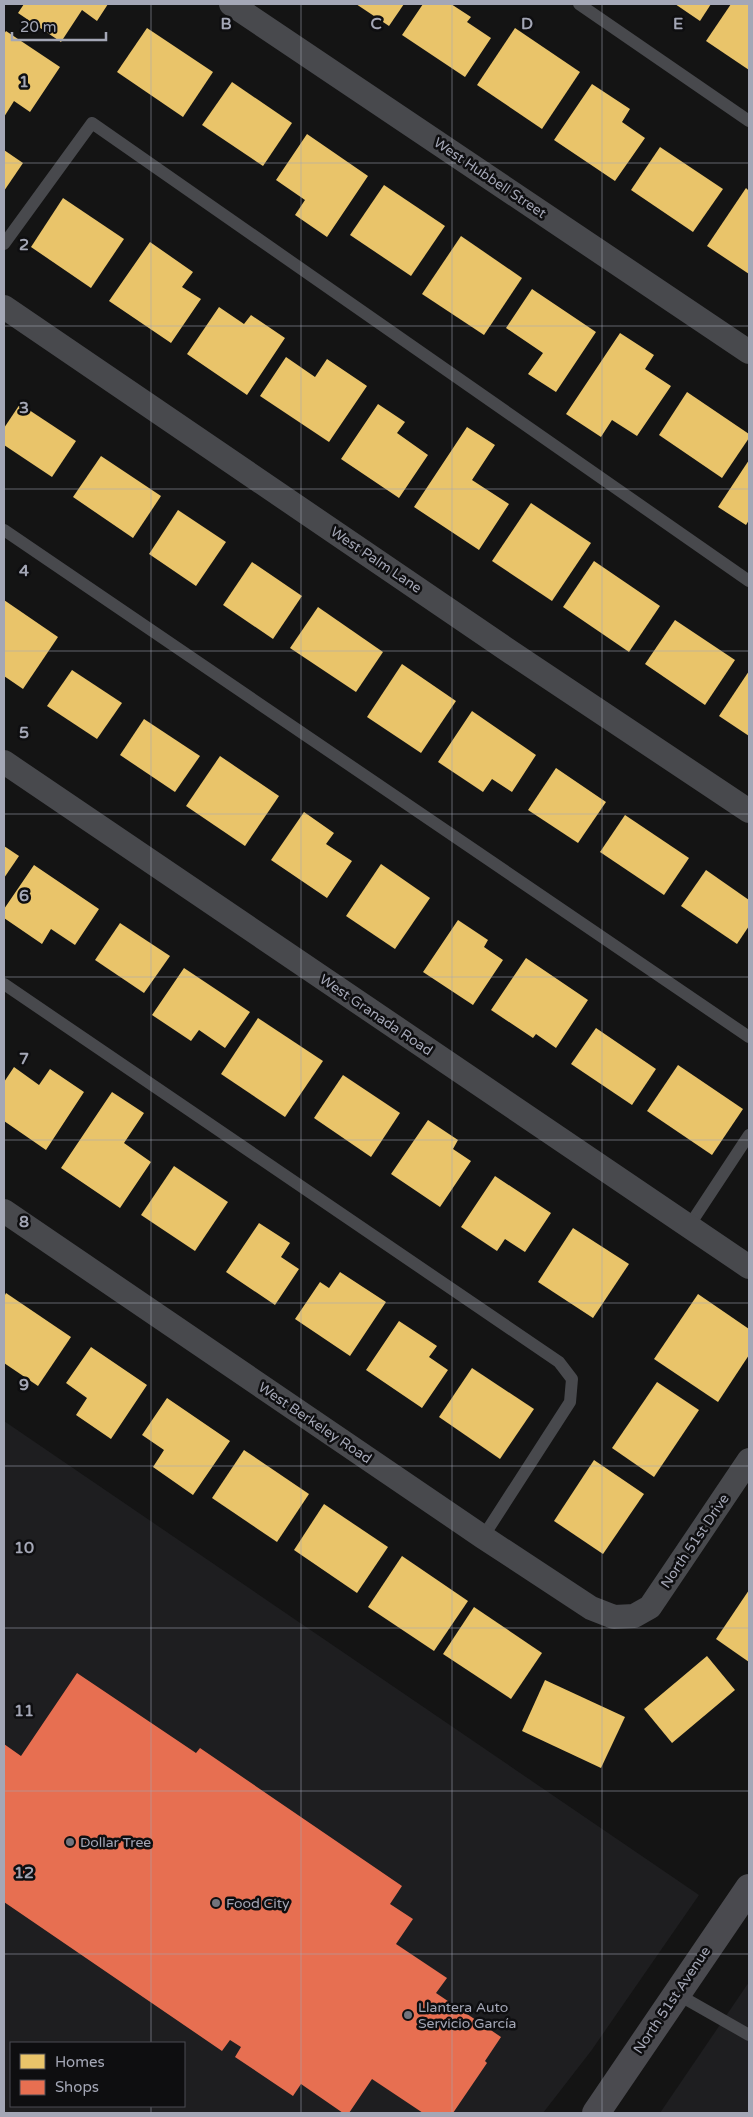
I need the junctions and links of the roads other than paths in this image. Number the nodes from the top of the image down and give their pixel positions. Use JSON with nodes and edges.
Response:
{"nodes":[{"id":1,"x":230,"y":4,"type":"edge"},
{"id":2,"x":579,"y":4,"type":"edge"},
{"id":3,"x":749,"y":121,"type":"edge"},
{"id":4,"x":4,"y":244,"type":"edge"},
{"id":5,"x":4,"y":307,"type":"edge"},
{"id":6,"x":749,"y":352,"type":"edge"},
{"id":7,"x":4,"y":530,"type":"edge"},
{"id":8,"x":749,"y":581,"type":"edge"},
{"id":9,"x":4,"y":762,"type":"edge"},
{"id":10,"x":749,"y":811,"type":"edge"},
{"id":11,"x":4,"y":984,"type":"edge"},
{"id":12,"x":749,"y":1037,"type":"edge"},
{"id":13,"x":749,"y":1135,"type":"edge"},
{"id":14,"x":4,"y":1211,"type":"edge"},
{"id":15,"x":689,"y":1226,"type":"junction"},
{"id":16,"x":749,"y":1267,"type":"edge"},
{"id":17,"x":749,"y":1460,"type":"edge"},
{"id":18,"x":483,"y":1537,"type":"junction"},
{"id":19,"x":634,"y":1616,"type":"joint"},
{"id":20,"x":746,"y":1901,"type":"edge"},
{"id":21,"x":677,"y":1994,"type":"junction"},
{"id":22,"x":749,"y":2035,"type":"edge"},
{"id":23,"x":596,"y":2113,"type":"edge"}],
"edges":[{"from":1,"to":6,"type":"street","name":"West Hubbell Street"},
{"from":2,"to":3,"type":"lane"},
{"from":4,"to":8,"type":"lane"},
{"from":5,"to":10,"type":"street","name":"West Palm Lane"},
{"from":7,"to":12,"type":"lane"},
{"from":9,"to":15,"type":"street","name":"West Granada Road"},
{"from":11,"to":18,"type":"lane"},
{"from":13,"to":15,"type":"lane"},
{"from":14,"to":18,"type":"street","name":"West Berkeley Road"},
{"from":15,"to":16,"type":"street","name":"West Granada Road"},
{"from":17,"to":19,"type":"street","name":"North 51st Drive"},
{"from":18,"to":19,"type":"street","name":"West Berkeley Road"},
{"from":20,"to":21,"type":"main road","name":"North 51st Avenue"},
{"from":21,"to":22,"type":"lane"},
{"from":21,"to":23,"type":"main road","name":"North 51st Avenue"}]}
